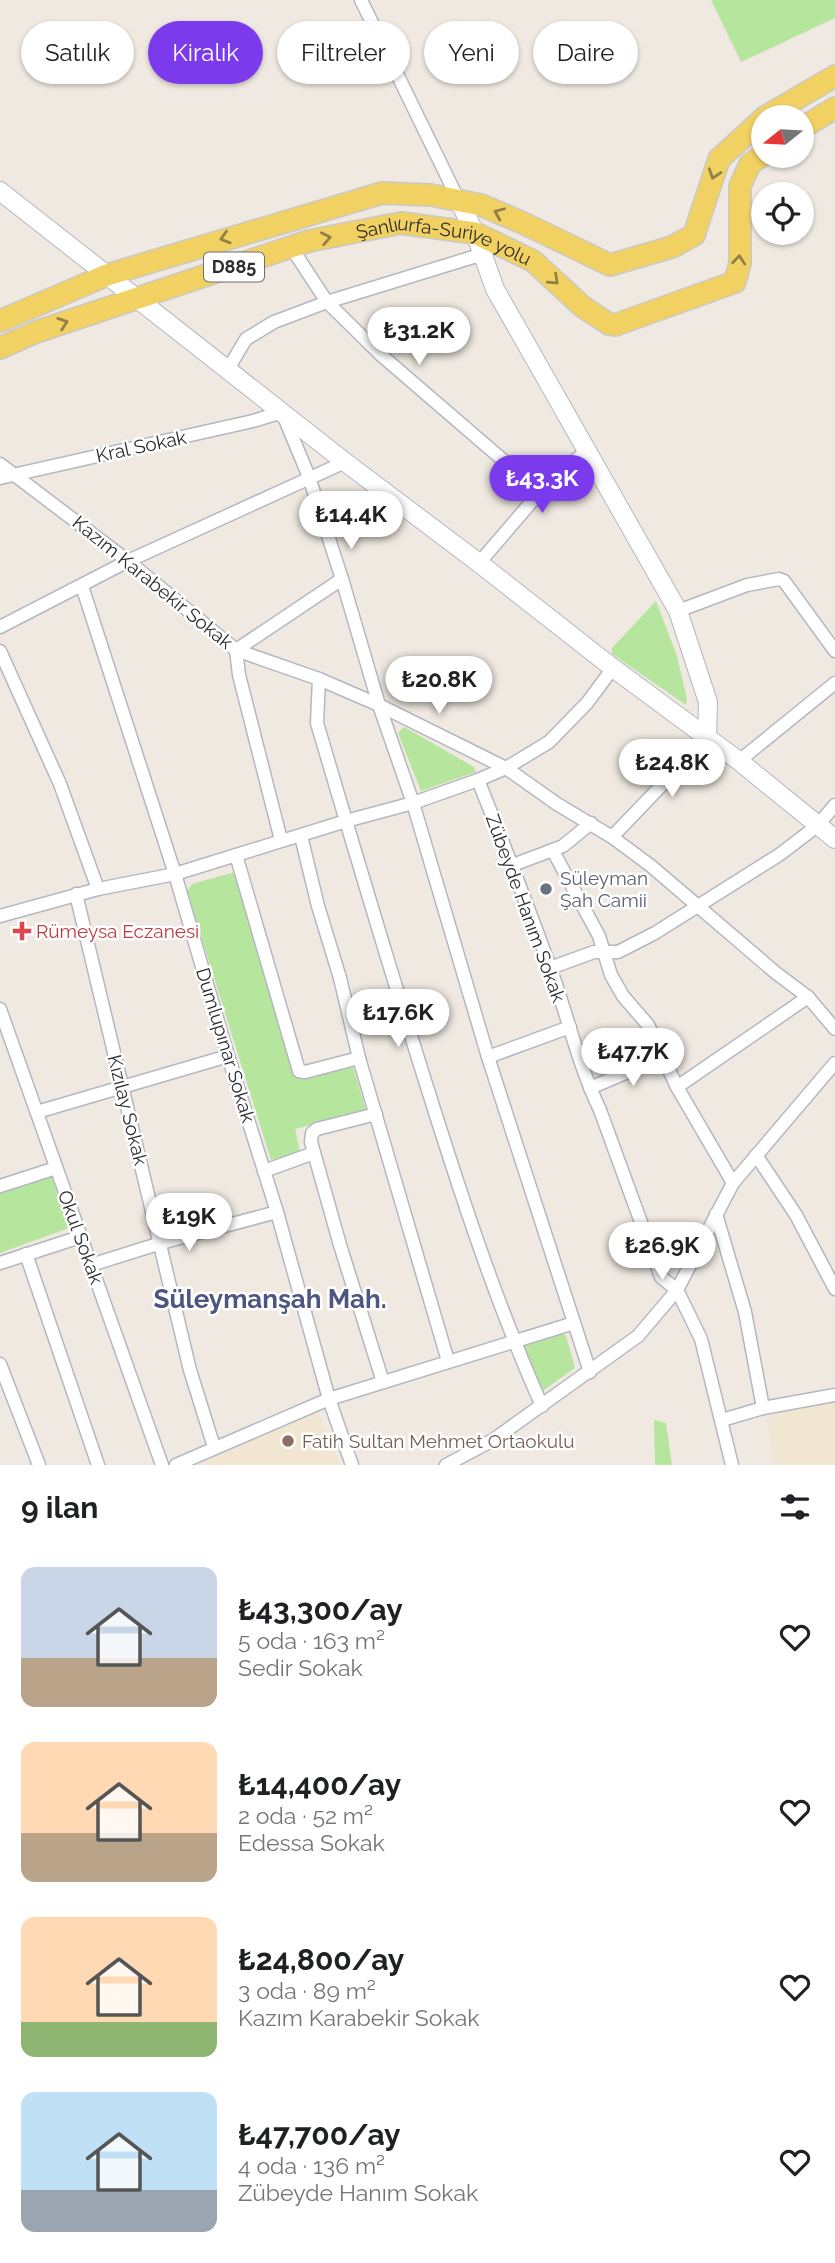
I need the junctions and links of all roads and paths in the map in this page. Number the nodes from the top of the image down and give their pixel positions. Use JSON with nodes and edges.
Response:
{"nodes":[{"id":1,"x":361,"y":0,"type":"edge"},
{"id":2,"x":835,"y":76,"type":"edge"},
{"id":3,"x":786,"y":105,"type":"edge"},
{"id":4,"x":835,"y":108,"type":"edge"},
{"id":5,"x":814,"y":121,"type":"edge"},
{"id":6,"x":751,"y":129,"type":"edge"},
{"id":7,"x":751,"y":163,"type":"edge"},
{"id":8,"x":0,"y":191,"type":"edge"},
{"id":9,"x":458,"y":199,"type":"junction"},
{"id":10,"x":475,"y":233,"type":"junction"},
{"id":11,"x":291,"y":247,"type":"junction"},
{"id":12,"x":483,"y":254,"type":"junction"},
{"id":13,"x":107,"y":275,"type":"junction"},
{"id":14,"x":137,"y":297,"type":"junction"},
{"id":15,"x":327,"y":302,"type":"junction"},
{"id":16,"x":0,"y":321,"type":"edge"},
{"id":17,"x":0,"y":348,"type":"edge"},
{"id":18,"x":228,"y":369,"type":"junction"},
{"id":19,"x":282,"y":412,"type":"junction"},
{"id":20,"x":587,"y":450,"type":"junction"},
{"id":21,"x":345,"y":462,"type":"junction"},
{"id":22,"x":0,"y":464,"type":"edge"},
{"id":23,"x":15,"y":474,"type":"junction"},
{"id":24,"x":309,"y":477,"type":"junction"},
{"id":25,"x":0,"y":478,"type":"edge"},
{"id":26,"x":540,"y":492,"type":"junction"},
{"id":27,"x":128,"y":561,"type":"junction"},
{"id":28,"x":479,"y":563,"type":"junction"},
{"id":29,"x":342,"y":579,"type":"junction"},
{"id":30,"x":82,"y":586,"type":"junction"},
{"id":31,"x":678,"y":611,"type":"junction"},
{"id":32,"x":0,"y":627,"type":"edge"},
{"id":33,"x":0,"y":650,"type":"edge"},
{"id":34,"x":236,"y":650,"type":"junction"},
{"id":35,"x":835,"y":651,"type":"edge"},
{"id":36,"x":613,"y":668,"type":"junction"},
{"id":37,"x":319,"y":679,"type":"junction"},
{"id":38,"x":835,"y":683,"type":"edge"},
{"id":39,"x":379,"y":705,"type":"junction"},
{"id":40,"x":708,"y":738,"type":"junction"},
{"id":41,"x":739,"y":761,"type":"junction"},
{"id":42,"x":506,"y":768,"type":"junction"},
{"id":43,"x":478,"y":780,"type":"junction"},
{"id":44,"x":413,"y":803,"type":"junction"},
{"id":45,"x":835,"y":805,"type":"edge"},
{"id":46,"x":346,"y":821,"type":"junction"},
{"id":47,"x":591,"y":823,"type":"junction"},
{"id":48,"x":817,"y":826,"type":"junction"},
{"id":49,"x":301,"y":836,"type":"junction"},
{"id":50,"x":612,"y":837,"type":"junction"},
{"id":51,"x":835,"y":839,"type":"edge"},
{"id":52,"x":281,"y":840,"type":"junction"},
{"id":53,"x":553,"y":851,"type":"junction"},
{"id":54,"x":236,"y":855,"type":"junction"},
{"id":55,"x":513,"y":865,"type":"junction"},
{"id":56,"x":175,"y":874,"type":"junction"},
{"id":57,"x":99,"y":888,"type":"junction"},
{"id":58,"x":76,"y":894,"type":"junction"},
{"id":59,"x":697,"y":906,"type":"junction"},
{"id":60,"x":0,"y":916,"type":"edge"},
{"id":61,"x":605,"y":953,"type":"junction"},
{"id":62,"x":550,"y":968,"type":"junction"},
{"id":63,"x":808,"y":997,"type":"junction"},
{"id":64,"x":0,"y":1009,"type":"edge"},
{"id":65,"x":570,"y":1027,"type":"junction"},
{"id":66,"x":835,"y":1029,"type":"edge"},
{"id":67,"x":228,"y":1056,"type":"junction"},
{"id":68,"x":488,"y":1057,"type":"junction"},
{"id":69,"x":663,"y":1057,"type":"junction"},
{"id":70,"x":359,"y":1058,"type":"junction"},
{"id":71,"x":835,"y":1063,"type":"edge"},
{"id":72,"x":121,"y":1087,"type":"junction"},
{"id":73,"x":677,"y":1087,"type":"junction"},
{"id":74,"x":590,"y":1088,"type":"junction"},
{"id":75,"x":37,"y":1112,"type":"junction"},
{"id":76,"x":376,"y":1114,"type":"junction"},
{"id":77,"x":314,"y":1153,"type":"junction"},
{"id":78,"x":756,"y":1155,"type":"junction"},
{"id":79,"x":56,"y":1168,"type":"junction"},
{"id":80,"x":264,"y":1171,"type":"junction"},
{"id":81,"x":733,"y":1183,"type":"junction"},
{"id":82,"x":0,"y":1186,"type":"edge"},
{"id":83,"x":277,"y":1212,"type":"junction"},
{"id":84,"x":716,"y":1214,"type":"junction"},
{"id":85,"x":80,"y":1237,"type":"junction"},
{"id":86,"x":161,"y":1243,"type":"junction"},
{"id":87,"x":26,"y":1254,"type":"junction"},
{"id":88,"x":0,"y":1263,"type":"edge"},
{"id":89,"x":92,"y":1265,"type":"junction"},
{"id":90,"x":835,"y":1289,"type":"edge"},
{"id":91,"x":677,"y":1290,"type":"junction"},
{"id":92,"x":574,"y":1322,"type":"junction"},
{"id":93,"x":513,"y":1341,"type":"junction"},
{"id":94,"x":448,"y":1361,"type":"junction"},
{"id":95,"x":0,"y":1364,"type":"edge"},
{"id":96,"x":590,"y":1372,"type":"junction"},
{"id":97,"x":383,"y":1382,"type":"junction"},
{"id":98,"x":835,"y":1395,"type":"edge"},
{"id":99,"x":329,"y":1399,"type":"junction"},
{"id":100,"x":542,"y":1406,"type":"junction"},
{"id":101,"x":763,"y":1408,"type":"junction"},
{"id":102,"x":722,"y":1420,"type":"junction"},
{"id":103,"x":214,"y":1447,"type":"junction"},
{"id":104,"x":39,"y":1465,"type":"edge"},
{"id":105,"x":98,"y":1465,"type":"edge"},
{"id":106,"x":162,"y":1465,"type":"edge"},
{"id":107,"x":176,"y":1465,"type":"edge"},
{"id":108,"x":352,"y":1465,"type":"edge"},
{"id":109,"x":446,"y":1465,"type":"edge"},
{"id":110,"x":733,"y":1465,"type":"edge"}],
"edges":[{"from":1,"to":9,"type":"street"},
{"from":2,"to":3,"type":"main road"},
{"from":4,"to":5,"type":"main road"},
{"from":6,"to":9,"type":"main road","name":"Şanlıurfa-Suriye yolu","number":"D885","one_way":true},
{"from":10,"to":7,"type":"main road","name":"Şanlıurfa-Suriye yolu","number":"D885","one_way":true},
{"from":8,"to":13,"type":"main road"},
{"from":9,"to":10,"type":"main road"},
{"from":9,"to":13,"type":"main road","name":"Şanlıurfa-Suriye yolu","number":"D885","one_way":true},
{"from":11,"to":10,"type":"main road","name":"Şanlıurfa-Suriye yolu","number":"D885","one_way":true},
{"from":10,"to":12,"type":"main road"},
{"from":11,"to":14,"type":"main road","name":"Şanlıurfa-Suriye yolu","number":"D885"},
{"from":11,"to":15,"type":"street"},
{"from":12,"to":15,"type":"street"},
{"from":12,"to":20,"type":"main road"},
{"from":13,"to":14,"type":"main road"},
{"from":13,"to":16,"type":"main road","name":"Şanlıurfa-Suriye yolu","number":"D885"},
{"from":17,"to":14,"type":"main road","name":"Şanlıurfa-Suriye yolu","number":"D885","one_way":true},
{"from":14,"to":18,"type":"main road"},
{"from":15,"to":18,"type":"street"},
{"from":15,"to":26,"type":"street"},
{"from":18,"to":19,"type":"main road"},
{"from":19,"to":21,"type":"main road"},
{"from":19,"to":23,"type":"street","name":"Kral Sokak"},
{"from":19,"to":24,"type":"street"},
{"from":20,"to":26,"type":"street"},
{"from":20,"to":31,"type":"main road"},
{"from":21,"to":24,"type":"street"},
{"from":21,"to":28,"type":"main road"},
{"from":22,"to":23,"type":"street","name":"Kazım Karabekir Sokak"},
{"from":23,"to":25,"type":"street","name":"Kral Sokak"},
{"from":23,"to":27,"type":"street","name":"Kazım Karabekir Sokak"},
{"from":24,"to":27,"type":"street"},
{"from":24,"to":29,"type":"street"},
{"from":26,"to":28,"type":"street"},
{"from":27,"to":30,"type":"street"},
{"from":27,"to":34,"type":"street","name":"Kazım Karabekir Sokak"},
{"from":28,"to":36,"type":"main road"},
{"from":29,"to":34,"type":"street"},
{"from":29,"to":39,"type":"street"},
{"from":30,"to":32,"type":"street"},
{"from":30,"to":56,"type":"street","name":"Dumlupınar Sokak"},
{"from":31,"to":35,"type":"street"},
{"from":31,"to":40,"type":"main road"},
{"from":33,"to":57,"type":"street"},
{"from":34,"to":37,"type":"street","name":"Kazım Karabekir Sokak"},
{"from":34,"to":52,"type":"street"},
{"from":36,"to":40,"type":"main road"},
{"from":36,"to":42,"type":"street"},
{"from":37,"to":39,"type":"street","name":"Kazım Karabekir Sokak"},
{"from":37,"to":46,"type":"street"},
{"from":38,"to":41,"type":"street"},
{"from":39,"to":42,"type":"street","name":"Kazım Karabekir Sokak"},
{"from":39,"to":44,"type":"street"},
{"from":40,"to":41,"type":"main road"},
{"from":40,"to":50,"type":"street"},
{"from":41,"to":48,"type":"main road"},
{"from":42,"to":43,"type":"street"},
{"from":42,"to":47,"type":"street","name":"Kazım Karabekir Sokak"},
{"from":43,"to":44,"type":"street"},
{"from":43,"to":55,"type":"street","name":"Zübeyde Hanım Sokak"},
{"from":44,"to":46,"type":"street"},
{"from":44,"to":68,"type":"street"},
{"from":45,"to":48,"type":"street"},
{"from":46,"to":49,"type":"street"},
{"from":46,"to":93,"type":"street"},
{"from":47,"to":50,"type":"street","name":"Kazım Karabekir Sokak"},
{"from":47,"to":53,"type":"street"},
{"from":48,"to":51,"type":"main road"},
{"from":48,"to":59,"type":"street"},
{"from":49,"to":52,"type":"street"},
{"from":49,"to":70,"type":"street"},
{"from":50,"to":59,"type":"street","name":"Kazım Karabekir Sokak"},
{"from":52,"to":54,"type":"street"},
{"from":53,"to":55,"type":"street"},
{"from":53,"to":61,"type":"street"},
{"from":54,"to":56,"type":"street"},
{"from":54,"to":70,"type":"street"},
{"from":55,"to":62,"type":"street","name":"Zübeyde Hanım Sokak"},
{"from":56,"to":57,"type":"street"},
{"from":56,"to":67,"type":"street","name":"Dumlupınar Sokak"},
{"from":57,"to":58,"type":"street"},
{"from":58,"to":60,"type":"street"},
{"from":58,"to":72,"type":"street","name":"Kızılay Sokak"},
{"from":59,"to":61,"type":"street"},
{"from":59,"to":63,"type":"street","name":"Kazım Karabekir Sokak"},
{"from":61,"to":62,"type":"street"},
{"from":61,"to":69,"type":"street"},
{"from":62,"to":65,"type":"street","name":"Zübeyde Hanım Sokak"},
{"from":63,"to":66,"type":"street","name":"Kazım Karabekir Sokak"},
{"from":63,"to":73,"type":"street"},
{"from":64,"to":75,"type":"street","name":"Okul Sokak"},
{"from":65,"to":68,"type":"street"},
{"from":65,"to":74,"type":"street","name":"Zübeyde Hanım Sokak"},
{"from":67,"to":72,"type":"street"},
{"from":67,"to":80,"type":"street","name":"Dumlupınar Sokak"},
{"from":68,"to":92,"type":"street"},
{"from":69,"to":73,"type":"street"},
{"from":69,"to":74,"type":"street"},
{"from":70,"to":76,"type":"street"},
{"from":71,"to":78,"type":"street"},
{"from":72,"to":75,"type":"street"},
{"from":72,"to":86,"type":"street","name":"Kızılay Sokak"},
{"from":73,"to":81,"type":"street"},
{"from":74,"to":91,"type":"street","name":"Zübeyde Hanım Sokak"},
{"from":75,"to":79,"type":"street","name":"Okul Sokak"},
{"from":76,"to":77,"type":"street"},
{"from":76,"to":94,"type":"street"},
{"from":77,"to":80,"type":"street"},
{"from":77,"to":97,"type":"street"},
{"from":78,"to":81,"type":"street"},
{"from":78,"to":90,"type":"street"},
{"from":79,"to":82,"type":"street"},
{"from":79,"to":85,"type":"street","name":"Okul Sokak"},
{"from":80,"to":83,"type":"street","name":"Dumlupınar Sokak"},
{"from":81,"to":84,"type":"street"},
{"from":83,"to":86,"type":"street"},
{"from":83,"to":99,"type":"street","name":"Dumlupınar Sokak"},
{"from":84,"to":91,"type":"street"},
{"from":84,"to":101,"type":"street"},
{"from":85,"to":87,"type":"street"},
{"from":85,"to":89,"type":"street","name":"Okul Sokak"},
{"from":86,"to":89,"type":"street"},
{"from":86,"to":103,"type":"street","name":"Kızılay Sokak"},
{"from":87,"to":88,"type":"street"},
{"from":87,"to":105,"type":"street"},
{"from":89,"to":106,"type":"street","name":"Okul Sokak"},
{"from":91,"to":96,"type":"street"},
{"from":91,"to":102,"type":"street","name":"Zübeyde Hanım Sokak"},
{"from":92,"to":93,"type":"street"},
{"from":92,"to":96,"type":"street"},
{"from":93,"to":94,"type":"street"},
{"from":93,"to":100,"type":"street"},
{"from":94,"to":97,"type":"street"},
{"from":95,"to":104,"type":"street"},
{"from":96,"to":100,"type":"street"},
{"from":97,"to":99,"type":"street"},
{"from":98,"to":101,"type":"street"},
{"from":99,"to":103,"type":"street"},
{"from":99,"to":108,"type":"street","name":"Dumlupınar Sokak"},
{"from":100,"to":109,"type":"street"},
{"from":101,"to":102,"type":"street"},
{"from":102,"to":110,"type":"street","name":"Zübeyde Hanım Sokak"},
{"from":103,"to":107,"type":"street"}]}
